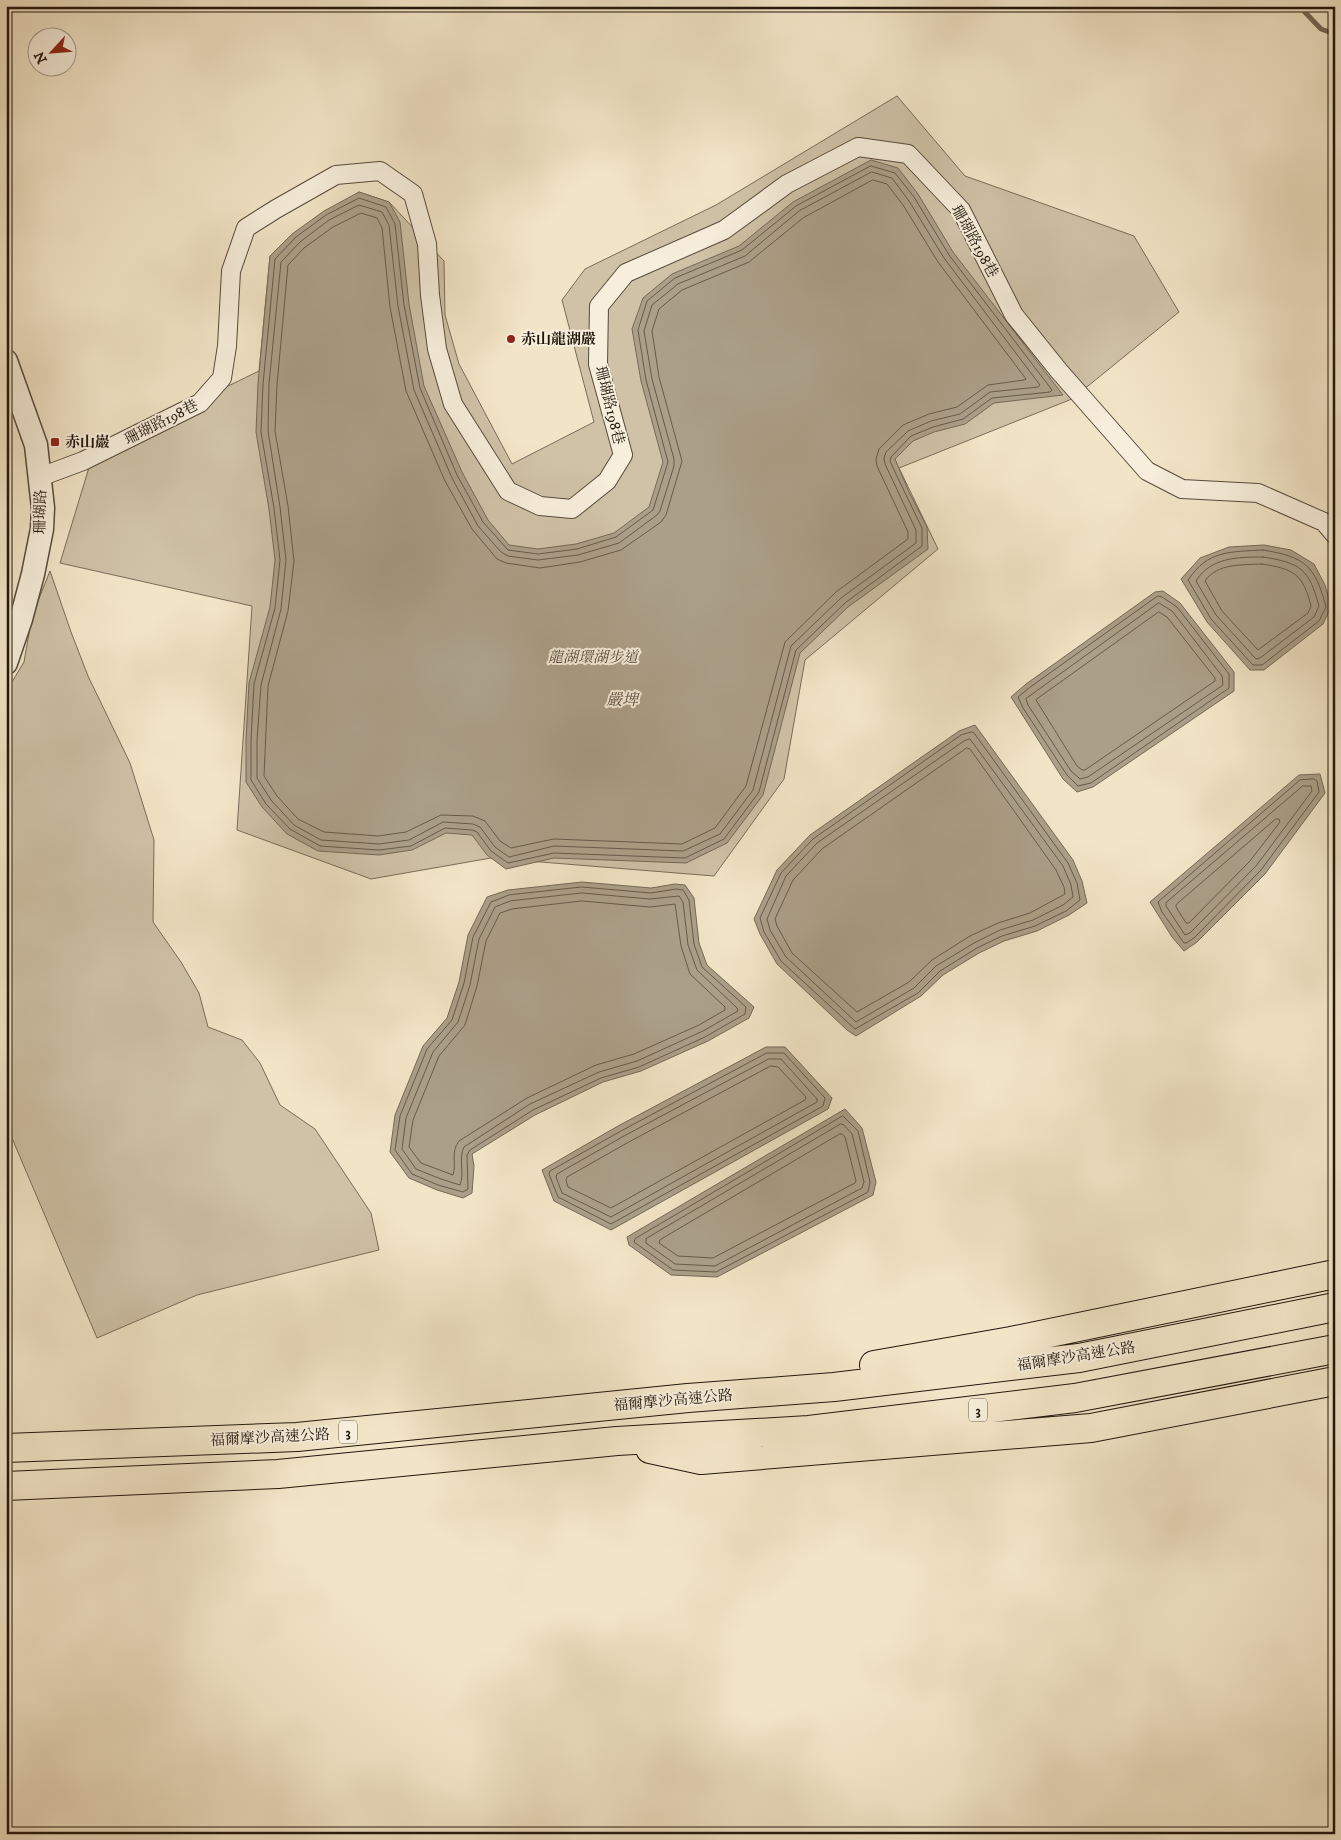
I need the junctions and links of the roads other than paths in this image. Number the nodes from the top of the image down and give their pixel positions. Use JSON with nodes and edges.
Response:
{"nodes":[{"id":1,"x":6,"y":361,"type":"edge"},
{"id":2,"x":40,"y":477,"type":"junction"},
{"id":3,"x":1335,"y":535,"type":"edge"},
{"id":4,"x":6,"y":663,"type":"edge"},
{"id":5,"x":1335,"y":1274,"type":"edge"},
{"id":6,"x":1335,"y":1307,"type":"edge"},
{"id":7,"x":1335,"y":1349,"type":"edge"},
{"id":8,"x":1335,"y":1381,"type":"edge"},
{"id":9,"x":688,"y":1398,"type":"junction"},
{"id":10,"x":617,"y":1441,"type":"junction"},
{"id":11,"x":6,"y":1448,"type":"edge"},
{"id":12,"x":6,"y":1486,"type":"edge"}],
"edges":[{"from":1,"to":2,"type":"street","name":"珊瑚路"},
{"from":2,"to":3,"type":"street","name":"珊瑚路198巷"},
{"from":2,"to":4,"type":"street","name":"珊瑚路"},
{"from":5,"to":9,"type":"highway"},
{"from":6,"to":9,"type":"highway","name":"福爾摩沙高速公路","number":"3"},
{"from":7,"to":10,"type":"highway","number":"3"},
{"from":8,"to":10,"type":"highway"},
{"from":9,"to":11,"type":"highway","name":"福爾摩沙高速公路","number":"3"},
{"from":10,"to":12,"type":"highway","number":"3"}]}
